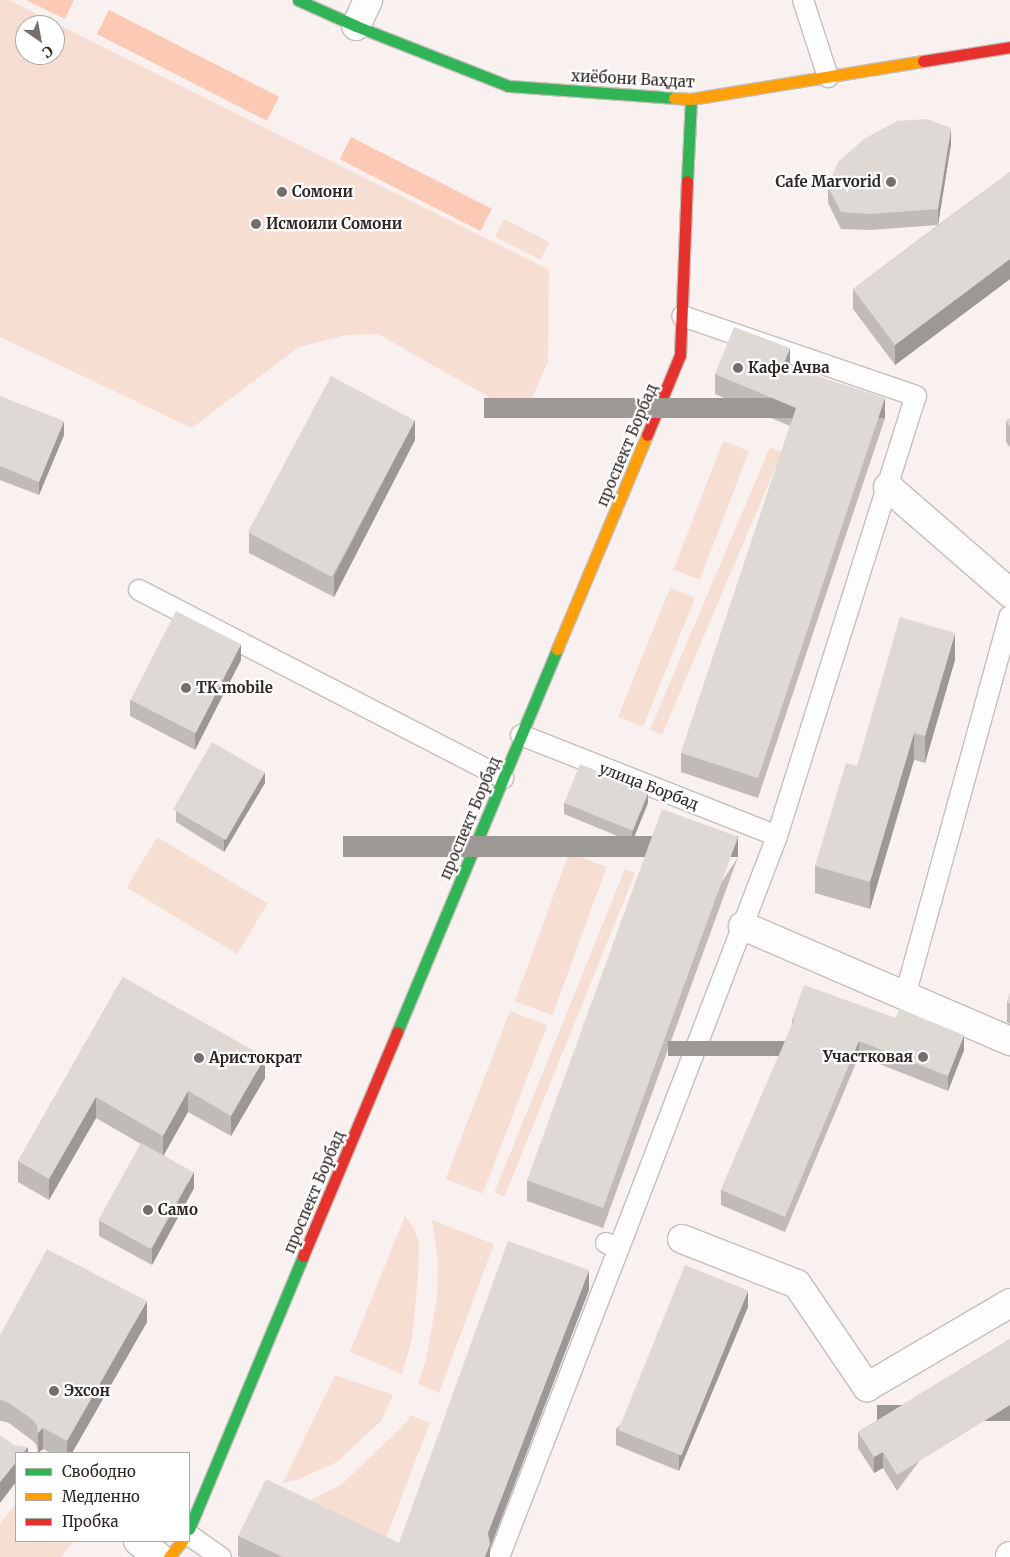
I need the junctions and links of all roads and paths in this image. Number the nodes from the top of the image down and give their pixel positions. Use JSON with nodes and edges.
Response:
{"nodes":[{"id":1,"x":298,"y":0,"type":"edge"},
{"id":2,"x":368,"y":0,"type":"edge"},
{"id":3,"x":803,"y":0,"type":"edge"},
{"id":4,"x":356,"y":26,"type":"junction"},
{"id":5,"x":1010,"y":47,"type":"edge"},
{"id":6,"x":828,"y":76,"type":"junction"},
{"id":7,"x":691,"y":99,"type":"junction"},
{"id":8,"x":682,"y":316,"type":"junction"},
{"id":9,"x":888,"y":487,"type":"junction"},
{"id":10,"x":139,"y":590,"type":"dead end"},
{"id":11,"x":1010,"y":593,"type":"edge"},
{"id":12,"x":1010,"y":616,"type":"edge"},
{"id":13,"x":521,"y":736,"type":"junction"},
{"id":14,"x":503,"y":778,"type":"junction"},
{"id":15,"x":777,"y":836,"type":"junction"},
{"id":16,"x":742,"y":926,"type":"junction"},
{"id":17,"x":905,"y":996,"type":"junction"},
{"id":18,"x":1010,"y":1040,"type":"edge"},
{"id":19,"x":682,"y":1239,"type":"dead end"},
{"id":20,"x":1010,"y":1303,"type":"edge"},
{"id":21,"x":190,"y":1527,"type":"edge"},
{"id":22,"x":190,"y":1536,"type":"edge"},
{"id":23,"x":139,"y":1542,"type":"edge"},
{"id":24,"x":181,"y":1542,"type":"edge"},
{"id":25,"x":159,"y":1557,"type":"edge"},
{"id":26,"x":169,"y":1557,"type":"edge"},
{"id":27,"x":221,"y":1557,"type":"edge"},
{"id":28,"x":499,"y":1557,"type":"edge"}],
"edges":[{"from":1,"to":4,"type":"street","name":"хиёбони Ваҳдат"},
{"from":2,"to":4,"type":"street"},
{"from":3,"to":6,"type":"lane"},
{"from":4,"to":7,"type":"street","name":"хиёбони Ваҳдат"},
{"from":5,"to":6,"type":"street","name":"хиёбони Ваҳдат"},
{"from":6,"to":7,"type":"street","name":"хиёбони Ваҳдат"},
{"from":7,"to":8,"type":"street","name":"проспект Борбад"},
{"from":8,"to":9,"type":"lane"},
{"from":8,"to":13,"type":"street","name":"проспект Борбад"},
{"from":9,"to":11,"type":"street"},
{"from":9,"to":15,"type":"lane"},
{"from":10,"to":14,"type":"lane"},
{"from":12,"to":17,"type":"lane"},
{"from":13,"to":14,"type":"street","name":"проспект Борбад"},
{"from":13,"to":15,"type":"lane","name":"улица Борбад"},
{"from":14,"to":21,"type":"street","name":"проспект Борбад"},
{"from":15,"to":16,"type":"lane"},
{"from":16,"to":17,"type":"street"},
{"from":16,"to":28,"type":"lane"},
{"from":17,"to":18,"type":"street"},
{"from":19,"to":20,"type":"street"},
{"from":22,"to":27,"type":"lane"},
{"from":23,"to":25,"type":"street"},
{"from":24,"to":26,"type":"street"}]}
